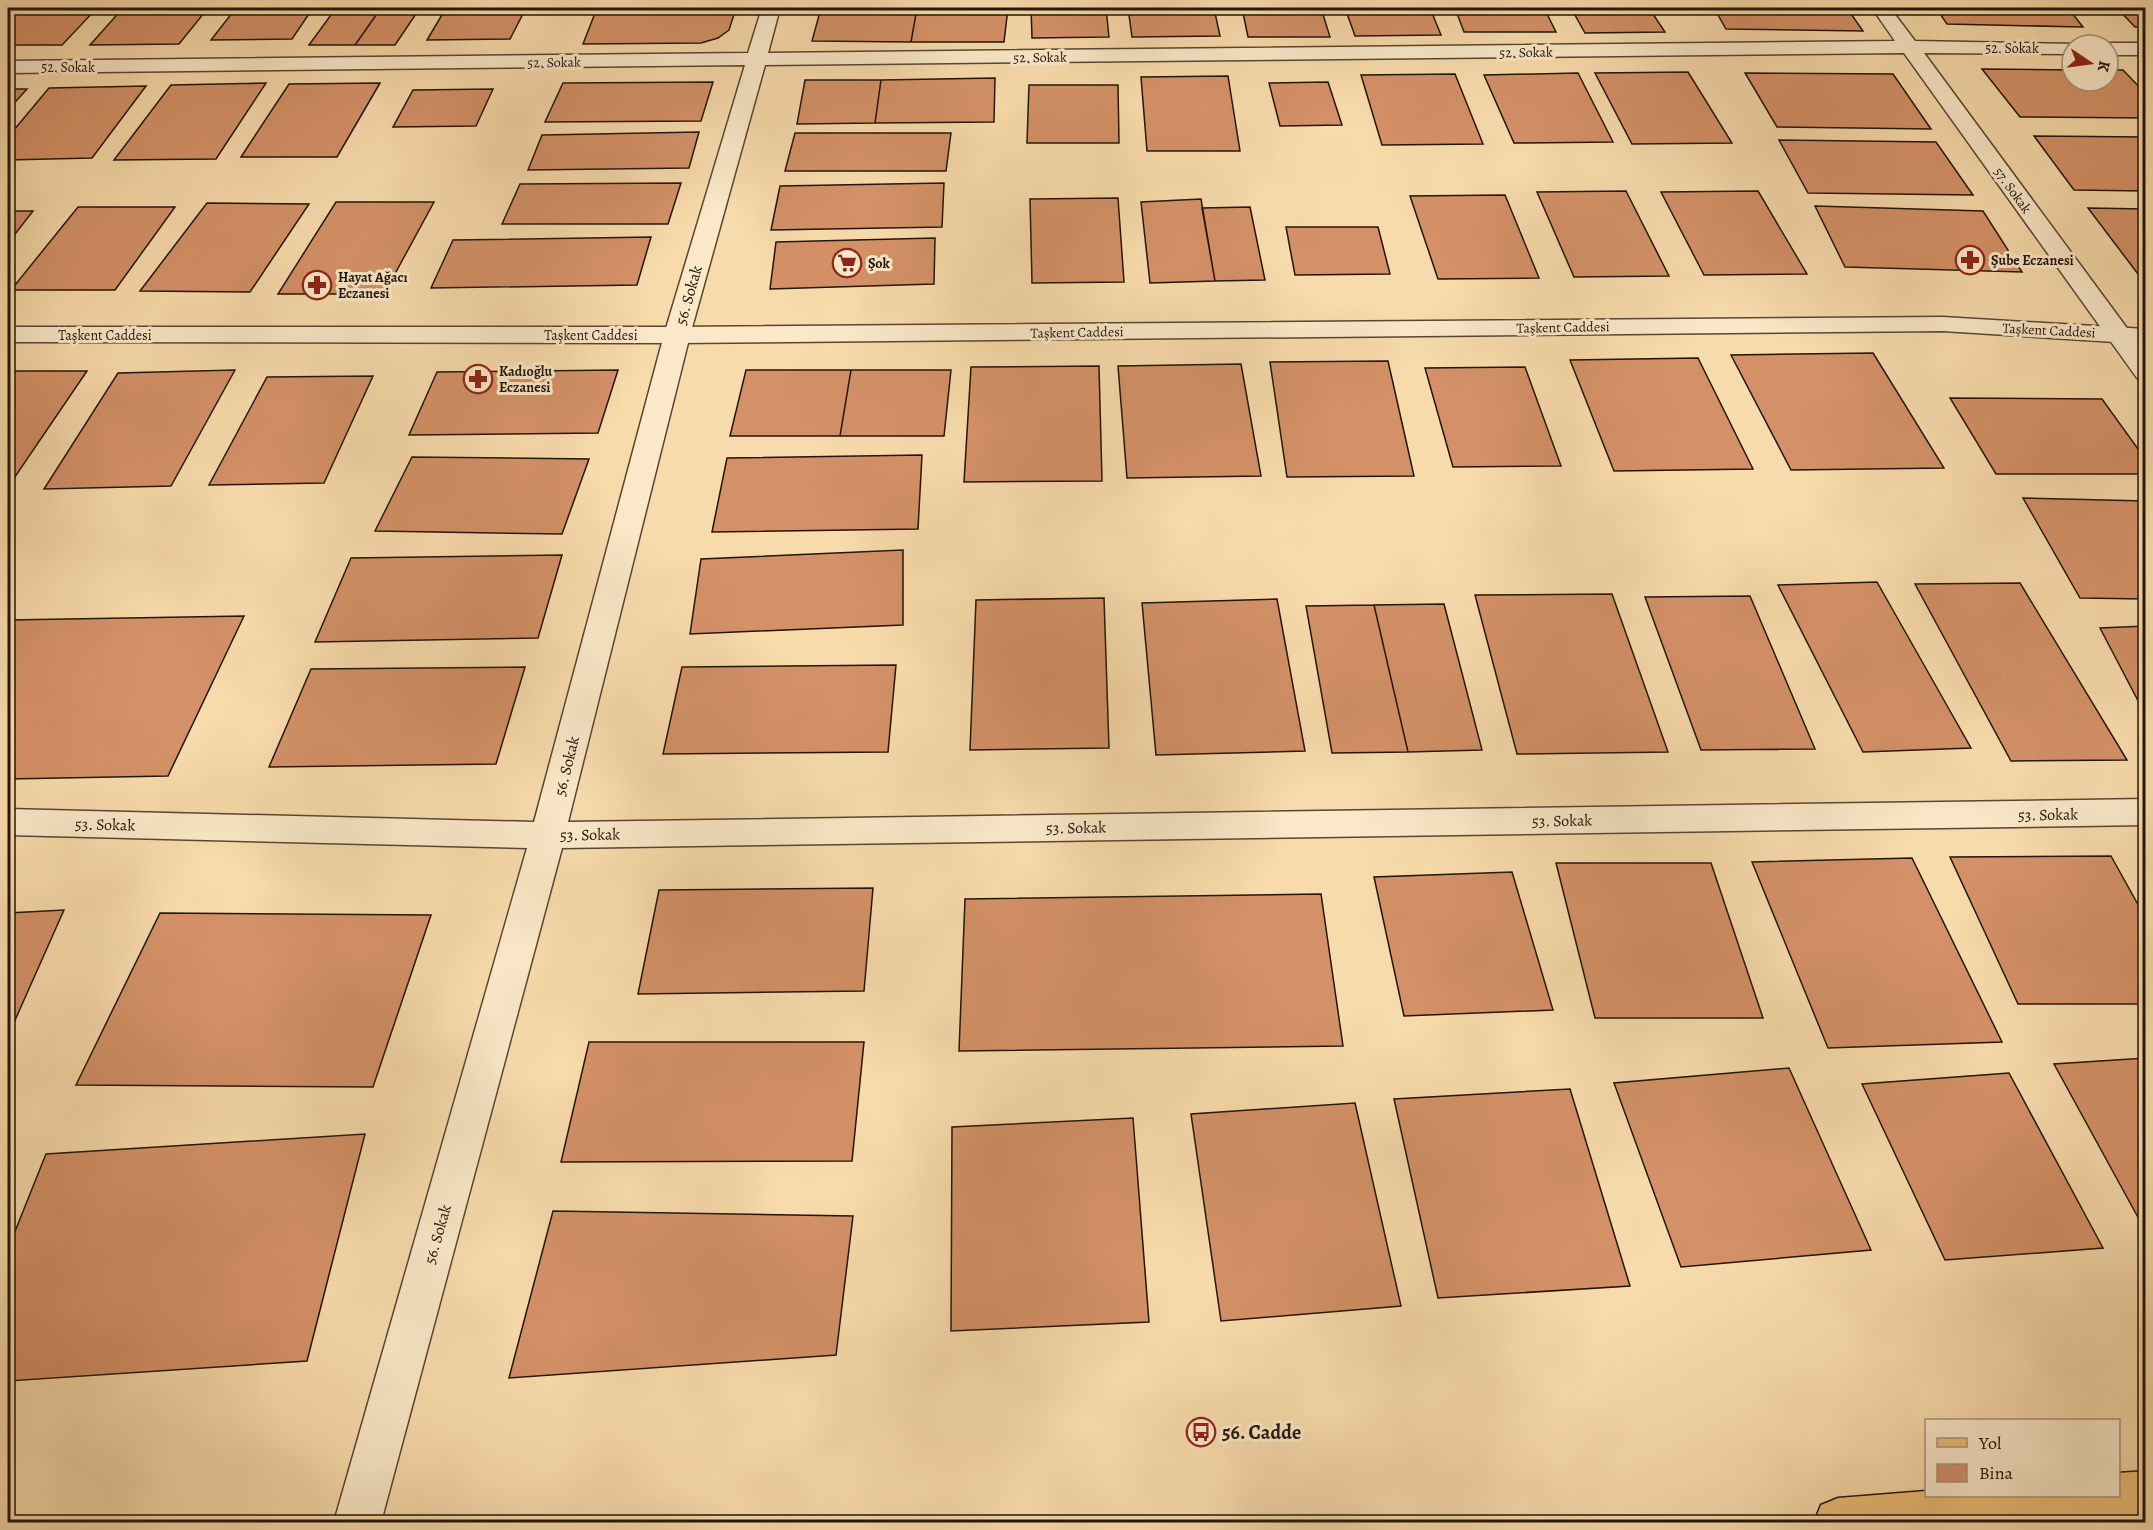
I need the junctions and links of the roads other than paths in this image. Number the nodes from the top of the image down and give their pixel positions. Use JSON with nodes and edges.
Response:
{"nodes":[{"id":1,"x":771,"y":8,"type":"edge"},
{"id":2,"x":1881,"y":8,"type":"edge"},
{"id":3,"x":1908,"y":47,"type":"junction"},
{"id":4,"x":2060,"y":48,"type":"edge"},
{"id":5,"x":2120,"y":49,"type":"edge"},
{"id":6,"x":2145,"y":49,"type":"edge"},
{"id":7,"x":754,"y":60,"type":"junction"},
{"id":8,"x":8,"y":67,"type":"edge"},
{"id":9,"x":2118,"y":334,"type":"junction"},
{"id":10,"x":8,"y":335,"type":"edge"},
{"id":11,"x":677,"y":335,"type":"junction"},
{"id":12,"x":2145,"y":337,"type":"edge"},
{"id":13,"x":2145,"y":373,"type":"edge"},
{"id":14,"x":2145,"y":812,"type":"edge"},
{"id":15,"x":8,"y":822,"type":"edge"},
{"id":16,"x":548,"y":835,"type":"junction"},
{"id":17,"x":2145,"y":1494,"type":"edge"},
{"id":18,"x":2120,"y":1496,"type":"edge"},
{"id":19,"x":2112,"y":1497,"type":"edge"},
{"id":20,"x":357,"y":1522,"type":"edge"},
{"id":21,"x":1838,"y":1522,"type":"edge"}],
"edges":[{"from":1,"to":7,"type":"street","name":"56. Sokak"},
{"from":2,"to":3,"type":"street","name":"57. Sokak"},
{"from":3,"to":4,"type":"street","name":"52. Sokak"},
{"from":3,"to":7,"type":"street","name":"52. Sokak"},
{"from":3,"to":9,"type":"street","name":"57. Sokak"},
{"from":5,"to":6,"type":"street"},
{"from":7,"to":8,"type":"street","name":"52. Sokak"},
{"from":7,"to":11,"type":"street","name":"56. Sokak"},
{"from":9,"to":11,"type":"street","name":"Taşkent Caddesi"},
{"from":9,"to":12,"type":"street","name":"Taşkent Caddesi"},
{"from":9,"to":13,"type":"street","name":"57. Sokak"},
{"from":10,"to":11,"type":"street","name":"Taşkent Caddesi"},
{"from":11,"to":16,"type":"street","name":"56. Sokak"},
{"from":14,"to":16,"type":"street","name":"53. Sokak"},
{"from":15,"to":16,"type":"street","name":"53. Sokak"},
{"from":16,"to":20,"type":"street","name":"56. Sokak"},
{"from":17,"to":18,"type":"main road"},
{"from":19,"to":21,"type":"main road"}]}
